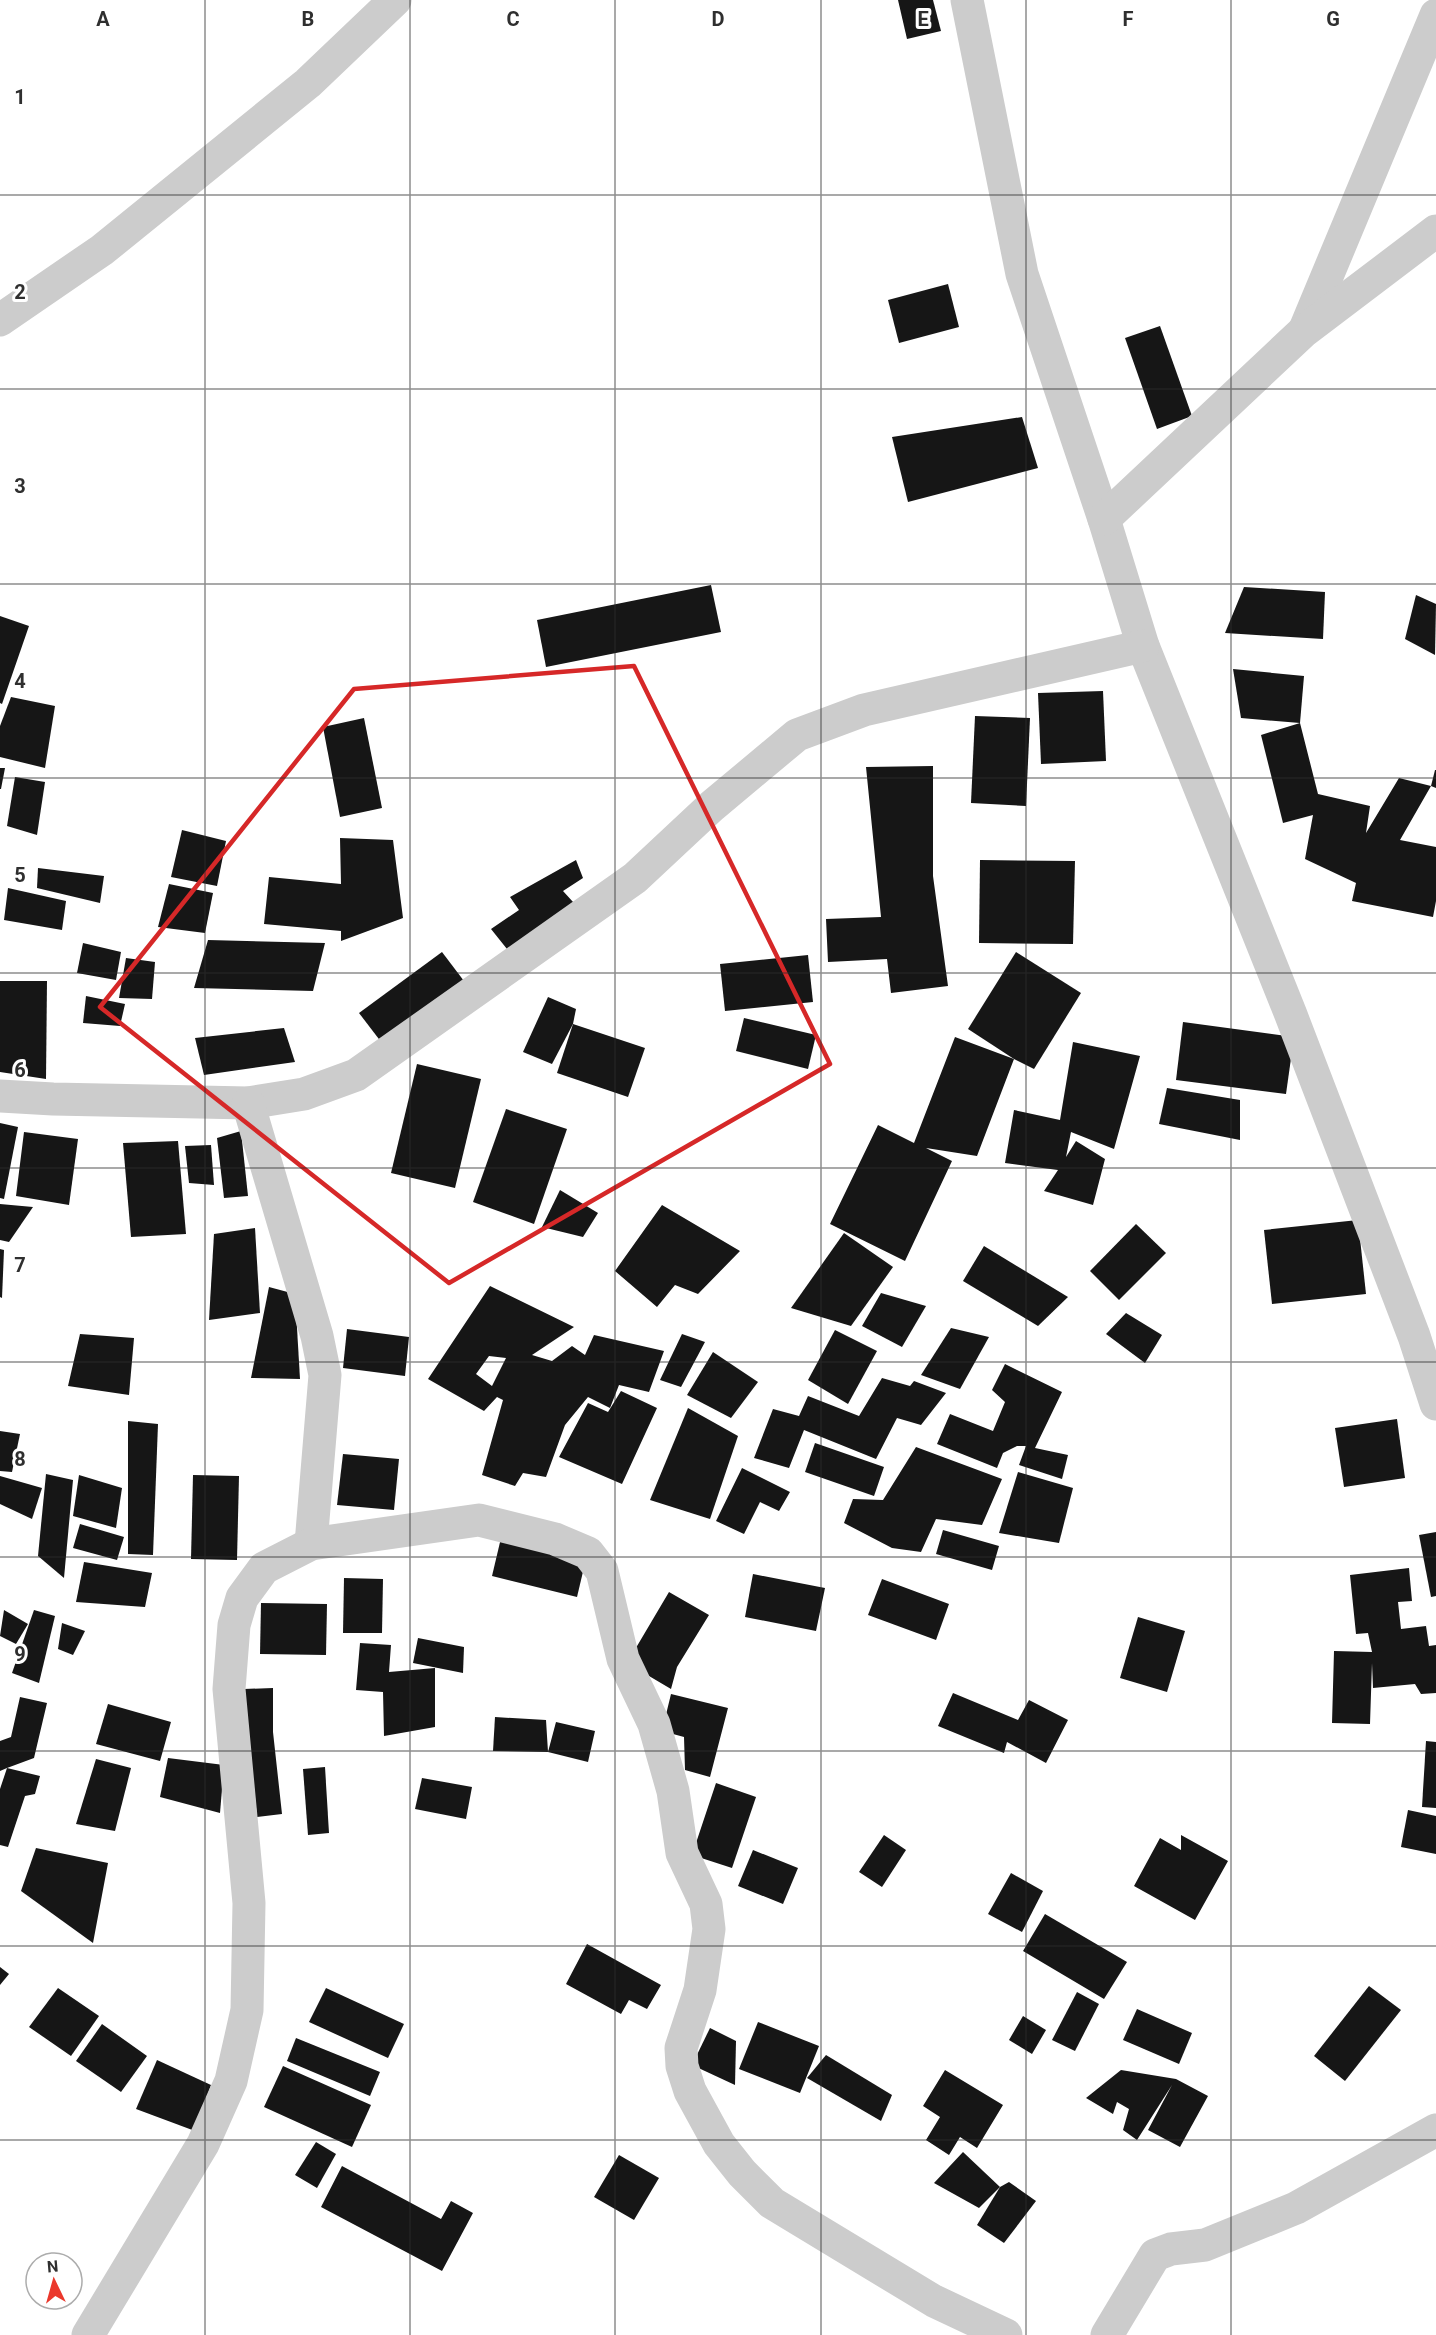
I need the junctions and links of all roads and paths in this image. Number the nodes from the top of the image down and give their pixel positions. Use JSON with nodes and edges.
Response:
{"nodes":[{"id":1,"x":395,"y":0,"type":"edge"},
{"id":2,"x":967,"y":0,"type":"edge"},
{"id":3,"x":1436,"y":15,"type":"edge"},
{"id":4,"x":1436,"y":231,"type":"edge"},
{"id":5,"x":0,"y":320,"type":"edge"},
{"id":6,"x":1305,"y":331,"type":"junction"},
{"id":7,"x":1104,"y":519,"type":"junction"},
{"id":8,"x":1143,"y":646,"type":"junction"},
{"id":9,"x":0,"y":1096,"type":"edge"},
{"id":10,"x":248,"y":1103,"type":"junction"},
{"id":11,"x":1436,"y":1404,"type":"edge"},
{"id":12,"x":311,"y":1544,"type":"junction"},
{"id":13,"x":1436,"y":2130,"type":"edge"},
{"id":14,"x":88,"y":2335,"type":"edge"},
{"id":15,"x":1006,"y":2335,"type":"edge"},
{"id":16,"x":1107,"y":2335,"type":"edge"}],
"edges":[{"from":1,"to":5,"type":"street"},
{"from":2,"to":7,"type":"street"},
{"from":3,"to":6,"type":"street"},
{"from":4,"to":6,"type":"street"},
{"from":6,"to":7,"type":"street"},
{"from":7,"to":8,"type":"street"},
{"from":8,"to":10,"type":"street"},
{"from":8,"to":11,"type":"street"},
{"from":9,"to":10,"type":"street"},
{"from":10,"to":12,"type":"street"},
{"from":12,"to":14,"type":"street"},
{"from":12,"to":15,"type":"street"},
{"from":13,"to":16,"type":"street"}]}
